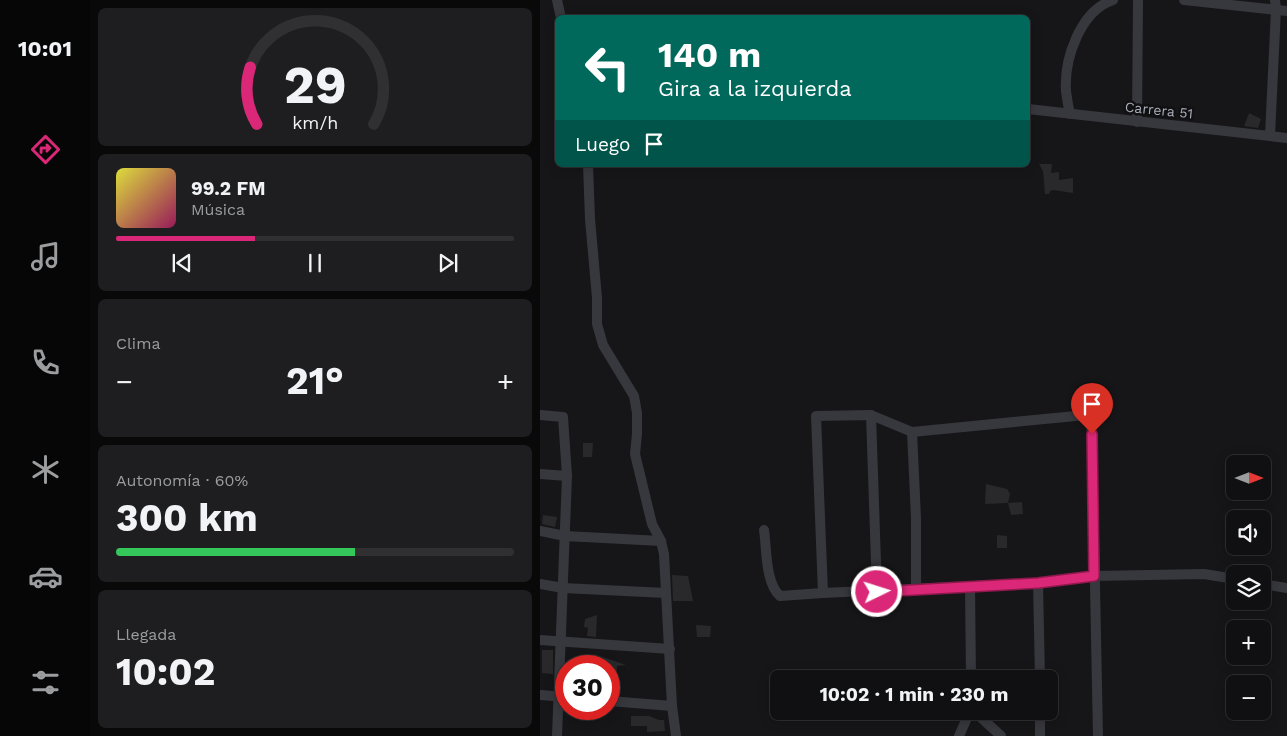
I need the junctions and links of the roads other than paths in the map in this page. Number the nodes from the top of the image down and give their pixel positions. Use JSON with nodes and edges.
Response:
{"nodes":[{"id":1,"x":557,"y":0,"type":"edge"},
{"id":2,"x":1113,"y":0,"type":"edge"},
{"id":3,"x":1138,"y":0,"type":"edge"},
{"id":4,"x":1184,"y":0,"type":"edge"},
{"id":5,"x":1202,"y":1,"type":"edge"},
{"id":6,"x":1276,"y":5,"type":"edge"},
{"id":7,"x":1287,"y":11,"type":"edge"},
{"id":8,"x":560,"y":15,"type":"edge"},
{"id":9,"x":1030,"y":108,"type":"edge"},
{"id":10,"x":1070,"y":114,"type":"junction"},
{"id":11,"x":1137,"y":122,"type":"junction"},
{"id":12,"x":1270,"y":135,"type":"junction"},
{"id":13,"x":1287,"y":138,"type":"edge"},
{"id":14,"x":588,"y":167,"type":"edge"},
{"id":15,"x":540,"y":415,"type":"edge"},
{"id":16,"x":870,"y":415,"type":"junction"},
{"id":17,"x":912,"y":432,"type":"junction"},
{"id":18,"x":540,"y":474,"type":"edge"},
{"id":19,"x":567,"y":476,"type":"junction"},
{"id":20,"x":764,"y":530,"type":"dead end"},
{"id":21,"x":540,"y":531,"type":"edge"},
{"id":22,"x":564,"y":536,"type":"junction"},
{"id":23,"x":661,"y":541,"type":"junction"},
{"id":24,"x":1094,"y":576,"type":"junction"},
{"id":25,"x":1226,"y":578,"type":"edge"},
{"id":26,"x":1038,"y":583,"type":"junction"},
{"id":27,"x":540,"y":584,"type":"edge"},
{"id":28,"x":1271,"y":585,"type":"edge"},
{"id":29,"x":970,"y":586,"type":"junction"},
{"id":30,"x":562,"y":588,"type":"junction"},
{"id":31,"x":1287,"y":588,"type":"edge"},
{"id":32,"x":916,"y":589,"type":"junction"},
{"id":33,"x":877,"y":592,"type":"junction"},
{"id":34,"x":666,"y":594,"type":"junction"},
{"id":35,"x":823,"y":594,"type":"junction"},
{"id":36,"x":540,"y":640,"type":"edge"},
{"id":37,"x":560,"y":643,"type":"junction"},
{"id":38,"x":670,"y":649,"type":"junction"},
{"id":39,"x":560,"y":655,"type":"edge"},
{"id":40,"x":971,"y":670,"type":"edge"},
{"id":41,"x":1040,"y":670,"type":"edge"},
{"id":42,"x":540,"y":695,"type":"edge"},
{"id":43,"x":555,"y":696,"type":"edge"},
{"id":44,"x":620,"y":702,"type":"edge"},
{"id":45,"x":672,"y":706,"type":"junction"},
{"id":46,"x":559,"y":720,"type":"edge"},
{"id":47,"x":966,"y":720,"type":"edge"},
{"id":48,"x":984,"y":720,"type":"edge"},
{"id":49,"x":1040,"y":720,"type":"edge"},
{"id":50,"x":557,"y":736,"type":"edge"},
{"id":51,"x":676,"y":736,"type":"edge"},
{"id":52,"x":959,"y":736,"type":"edge"},
{"id":53,"x":1001,"y":736,"type":"edge"},
{"id":54,"x":1040,"y":736,"type":"edge"},
{"id":55,"x":1098,"y":736,"type":"edge"}],
"edges":[{"from":1,"to":8,"type":"street"},
{"from":2,"to":10,"type":"street"},
{"from":3,"to":11,"type":"street"},
{"from":4,"to":5,"type":"street"},
{"from":5,"to":6,"type":"street"},
{"from":6,"to":7,"type":"street"},
{"from":6,"to":12,"type":"street"},
{"from":9,"to":10,"type":"street","name":"Carrera 51"},
{"from":10,"to":11,"type":"street","name":"Carrera 51"},
{"from":11,"to":12,"type":"street","name":"Carrera 51"},
{"from":12,"to":13,"type":"street","name":"Carrera 51"},
{"from":14,"to":23,"type":"street"},
{"from":15,"to":19,"type":"street"},
{"from":16,"to":17,"type":"street"},
{"from":16,"to":33,"type":"street"},
{"from":16,"to":35,"type":"street"},
{"from":17,"to":24,"type":"street"},
{"from":17,"to":32,"type":"street"},
{"from":18,"to":19,"type":"street"},
{"from":19,"to":22,"type":"street"},
{"from":20,"to":35,"type":"street"},
{"from":21,"to":22,"type":"street"},
{"from":22,"to":23,"type":"street"},
{"from":22,"to":30,"type":"street"},
{"from":23,"to":34,"type":"street"},
{"from":24,"to":25,"type":"street"},
{"from":24,"to":26,"type":"street"},
{"from":24,"to":55,"type":"street"},
{"from":26,"to":29,"type":"street"},
{"from":26,"to":41,"type":"street"},
{"from":27,"to":30,"type":"street"},
{"from":28,"to":31,"type":"street"},
{"from":29,"to":32,"type":"street"},
{"from":29,"to":40,"type":"street"},
{"from":30,"to":34,"type":"street"},
{"from":30,"to":37,"type":"street"},
{"from":32,"to":33,"type":"street"},
{"from":33,"to":35,"type":"street"},
{"from":34,"to":38,"type":"street"},
{"from":36,"to":37,"type":"street"},
{"from":37,"to":38,"type":"street"},
{"from":37,"to":39,"type":"street"},
{"from":38,"to":45,"type":"street"},
{"from":42,"to":43,"type":"street"},
{"from":44,"to":45,"type":"street"},
{"from":45,"to":51,"type":"street"},
{"from":46,"to":50,"type":"street"},
{"from":47,"to":52,"type":"street"},
{"from":48,"to":53,"type":"street"},
{"from":49,"to":54,"type":"street"}]}
